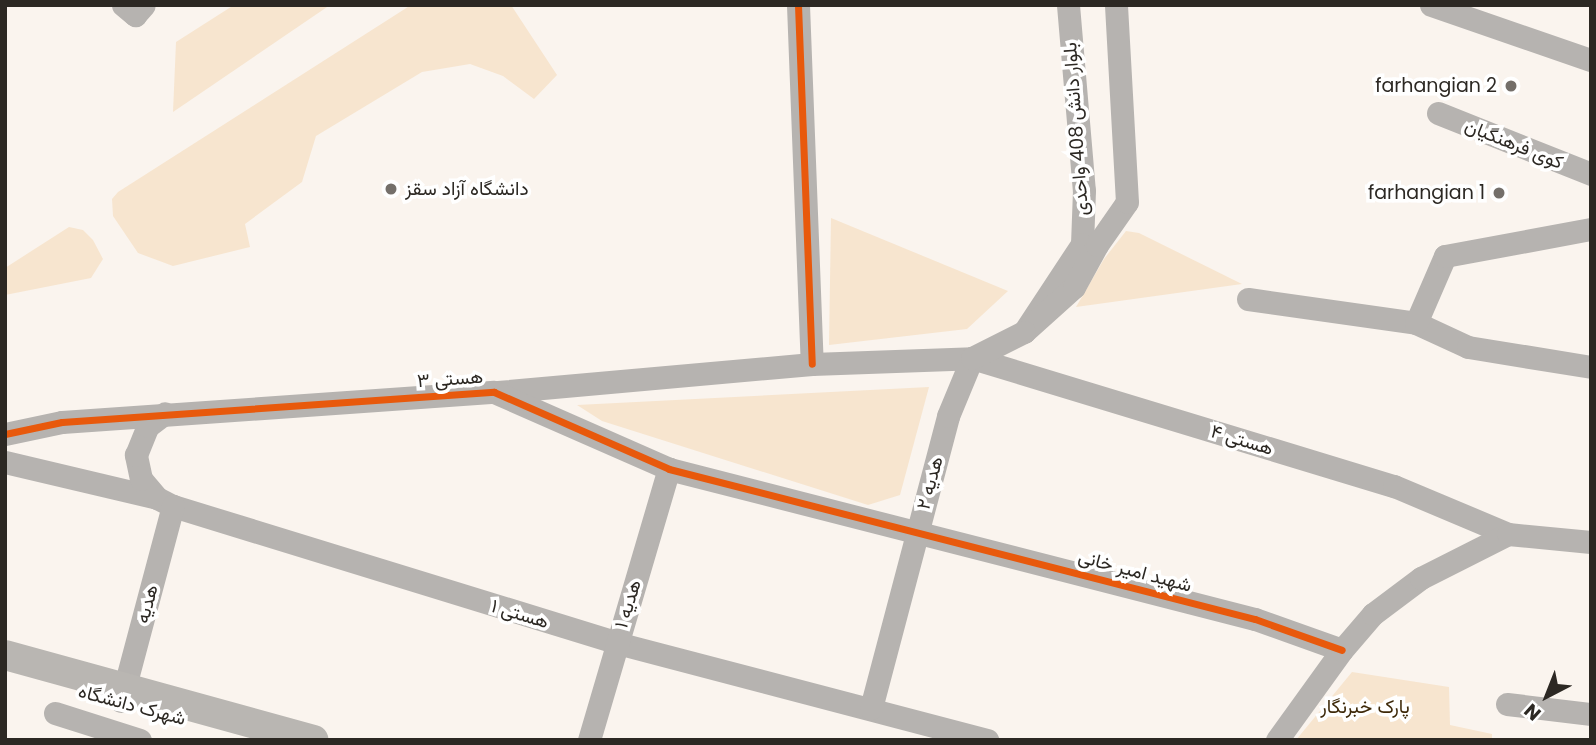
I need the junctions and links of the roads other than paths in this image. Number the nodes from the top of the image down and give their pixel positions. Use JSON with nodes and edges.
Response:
{"nodes":[{"id":1,"x":798,"y":5,"type":"edge"},
{"id":2,"x":1068,"y":5,"type":"edge"},
{"id":3,"x":1116,"y":5,"type":"edge"},
{"id":4,"x":1432,"y":6,"type":"edge"},
{"id":5,"x":1591,"y":60,"type":"edge"},
{"id":6,"x":1438,"y":113,"type":"dead end"},
{"id":7,"x":1591,"y":174,"type":"edge"},
{"id":8,"x":1591,"y":229,"type":"edge"},
{"id":9,"x":1248,"y":299,"type":"dead end"},
{"id":10,"x":1416,"y":323,"type":"junction"},
{"id":11,"x":1024,"y":332,"type":"junction"},
{"id":12,"x":971,"y":358,"type":"junction"},
{"id":13,"x":812,"y":364,"type":"junction"},
{"id":14,"x":1591,"y":368,"type":"edge"},
{"id":15,"x":494,"y":392,"type":"junction"},
{"id":16,"x":165,"y":413,"type":"junction"},
{"id":17,"x":5,"y":434,"type":"edge"},
{"id":18,"x":5,"y":462,"type":"edge"},
{"id":19,"x":669,"y":468,"type":"junction"},
{"id":20,"x":165,"y":502,"type":"junction"},
{"id":21,"x":918,"y":530,"type":"junction"},
{"id":22,"x":1508,"y":534,"type":"junction"},
{"id":23,"x":1591,"y":542,"type":"edge"},
{"id":24,"x":617,"y":643,"type":"junction"},
{"id":25,"x":1342,"y":650,"type":"junction"},
{"id":26,"x":5,"y":654,"type":"edge"},
{"id":27,"x":5,"y":673,"type":"edge"},
{"id":28,"x":122,"y":694,"type":"junction"},
{"id":29,"x":1507,"y":704,"type":"dead end"},
{"id":30,"x":871,"y":708,"type":"junction"},
{"id":31,"x":55,"y":713,"type":"dead end"},
{"id":32,"x":1591,"y":714,"type":"edge"},
{"id":33,"x":255,"y":739,"type":"edge"},
{"id":34,"x":140,"y":740,"type":"edge"},
{"id":35,"x":313,"y":740,"type":"edge"},
{"id":36,"x":589,"y":740,"type":"edge"},
{"id":37,"x":987,"y":740,"type":"edge"},
{"id":38,"x":1277,"y":740,"type":"edge"}],
"edges":[{"from":1,"to":13,"type":"street"},
{"from":2,"to":11,"type":"street","name":"بلوار دانش 408 واحدی"},
{"from":3,"to":11,"type":"street","name":"بلوار دانش 408 واحدی"},
{"from":4,"to":5,"type":"street"},
{"from":6,"to":7,"type":"street","name":"کوی فرهنگیان"},
{"from":8,"to":10,"type":"street"},
{"from":9,"to":10,"type":"street"},
{"from":10,"to":14,"type":"street"},
{"from":11,"to":12,"type":"street"},
{"from":12,"to":13,"type":"street"},
{"from":12,"to":21,"type":"street","name":"هدیه ۲"},
{"from":12,"to":22,"type":"street","name":"هستی ۴"},
{"from":13,"to":15,"type":"street"},
{"from":15,"to":16,"type":"street","name":"هستی ۳"},
{"from":15,"to":19,"type":"street","name":"هستی ۳"},
{"from":16,"to":17,"type":"street","name":"هستی ۳"},
{"from":16,"to":20,"type":"street"},
{"from":18,"to":20,"type":"street","name":"هستی ۱"},
{"from":19,"to":21,"type":"street","name":"هستی ۳"},
{"from":19,"to":24,"type":"street","name":"هدیه ۱"},
{"from":20,"to":24,"type":"street","name":"هستی ۱"},
{"from":20,"to":28,"type":"street","name":"هدیه"},
{"from":21,"to":25,"type":"street","name":"شهید امیر خانی"},
{"from":21,"to":30,"type":"street","name":"هدیه ۲"},
{"from":22,"to":23,"type":"street","name":"هستی ۴"},
{"from":22,"to":25,"type":"street"},
{"from":24,"to":30,"type":"street","name":"هستی ۱"},
{"from":24,"to":36,"type":"street","name":"هدیه ۱"},
{"from":25,"to":38,"type":"street"},
{"from":26,"to":28,"type":"main road"},
{"from":27,"to":28,"type":"main road","name":"شهرک دانشگاه"},
{"from":28,"to":33,"type":"main road","name":"شهرک دانشگاه"},
{"from":28,"to":35,"type":"main road"},
{"from":29,"to":32,"type":"street"},
{"from":30,"to":37,"type":"street","name":"هستی ۱"},
{"from":31,"to":34,"type":"street"}]}
